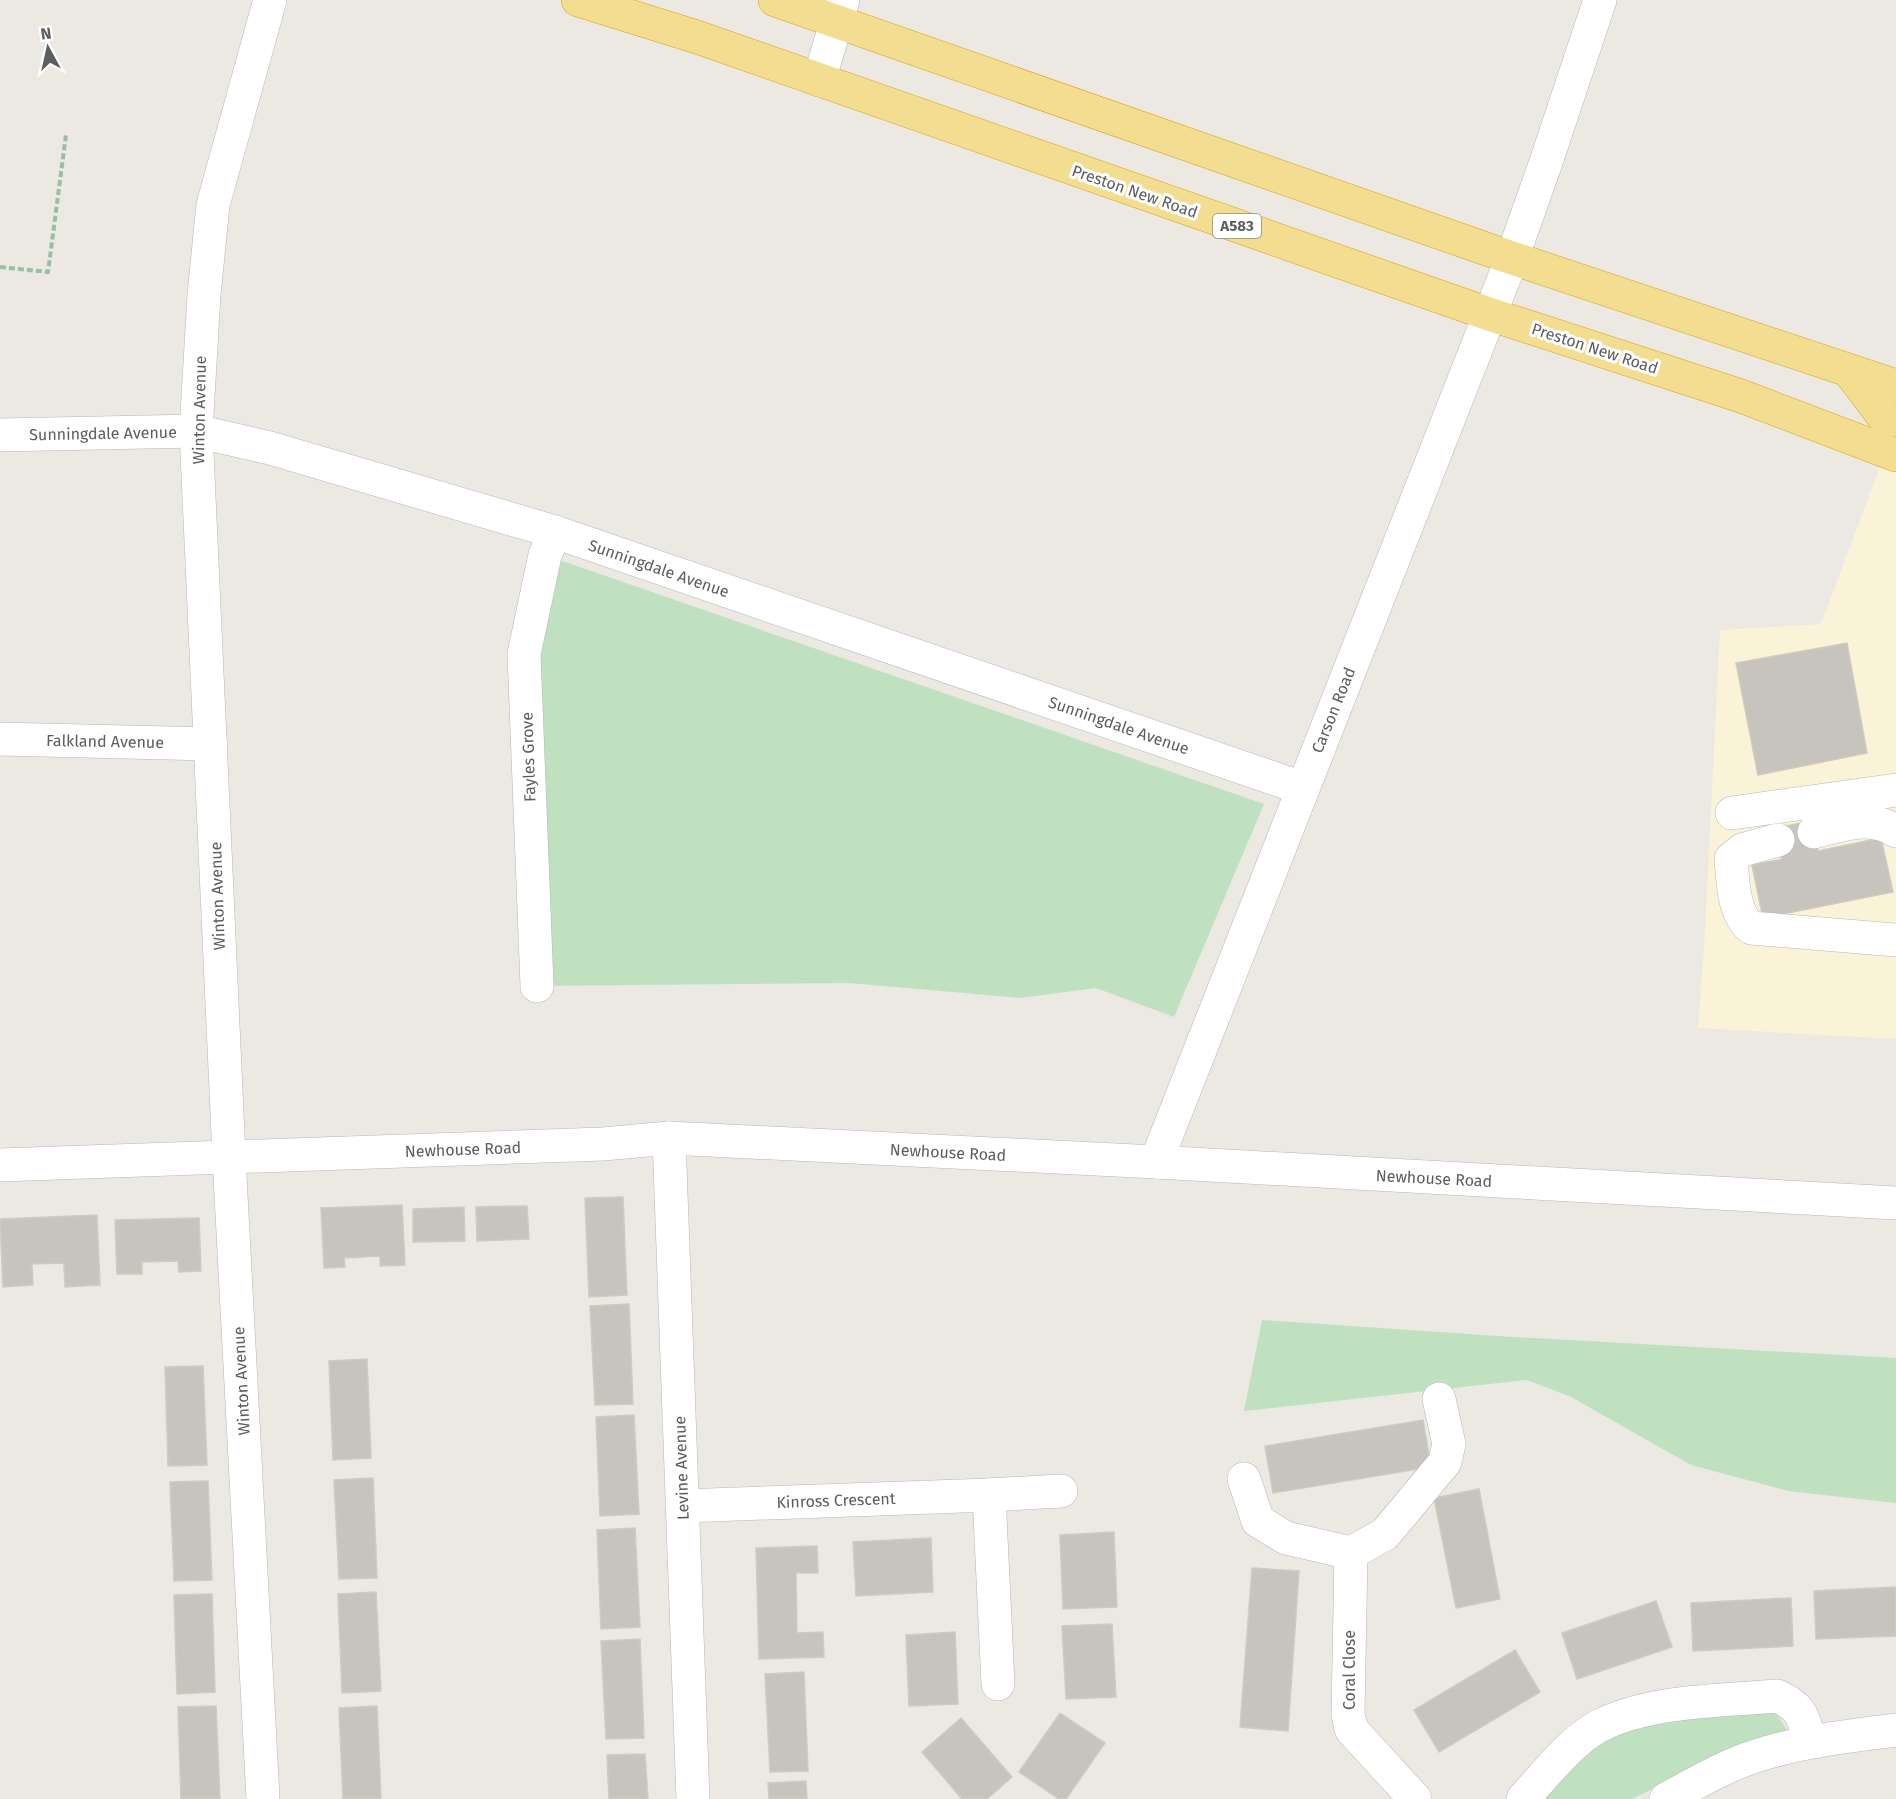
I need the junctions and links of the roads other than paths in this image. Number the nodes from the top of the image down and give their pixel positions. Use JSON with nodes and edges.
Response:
{"nodes":[{"id":1,"x":270,"y":0,"type":"edge"},
{"id":2,"x":578,"y":0,"type":"edge"},
{"id":3,"x":776,"y":0,"type":"edge"},
{"id":4,"x":1600,"y":0,"type":"edge"},
{"id":5,"x":840,"y":11,"type":"edge"},
{"id":6,"x":819,"y":80,"type":"junction"},
{"id":7,"x":1512,"y":258,"type":"junction"},
{"id":8,"x":1489,"y":314,"type":"junction"},
{"id":9,"x":1849,"y":371,"type":"junction"},
{"id":10,"x":1896,"y":386,"type":"edge"},
{"id":11,"x":1896,"y":420,"type":"edge"},
{"id":12,"x":196,"y":431,"type":"junction"},
{"id":13,"x":0,"y":435,"type":"edge"},
{"id":14,"x":1896,"y":455,"type":"edge"},
{"id":15,"x":555,"y":532,"type":"junction"},
{"id":16,"x":0,"y":739,"type":"edge"},
{"id":17,"x":211,"y":744,"type":"junction"},
{"id":18,"x":1302,"y":788,"type":"junction"},
{"id":19,"x":1896,"y":790,"type":"edge"},
{"id":20,"x":1732,"y":813,"type":"dead end"},
{"id":21,"x":1896,"y":831,"type":"edge"},
{"id":22,"x":1814,"y":832,"type":"dead end"},
{"id":23,"x":1778,"y":840,"type":"dead end"},
{"id":24,"x":1896,"y":940,"type":"edge"},
{"id":25,"x":537,"y":986,"type":"dead end"},
{"id":26,"x":669,"y":1138,"type":"junction"},
{"id":27,"x":229,"y":1157,"type":"junction"},
{"id":28,"x":1156,"y":1162,"type":"junction"},
{"id":29,"x":0,"y":1165,"type":"edge"},
{"id":30,"x":1896,"y":1203,"type":"edge"},
{"id":31,"x":1439,"y":1399,"type":"dead end"},
{"id":32,"x":1244,"y":1479,"type":"dead end"},
{"id":33,"x":1061,"y":1491,"type":"dead end"},
{"id":34,"x":989,"y":1494,"type":"junction"},
{"id":35,"x":682,"y":1506,"type":"junction"},
{"id":36,"x":1351,"y":1553,"type":"junction"},
{"id":37,"x":998,"y":1684,"type":"dead end"},
{"id":38,"x":1896,"y":1730,"type":"edge"},
{"id":39,"x":1811,"y":1742,"type":"junction"},
{"id":40,"x":263,"y":1799,"type":"edge"},
{"id":41,"x":693,"y":1799,"type":"edge"},
{"id":42,"x":1415,"y":1799,"type":"edge"},
{"id":43,"x":1523,"y":1799,"type":"edge"},
{"id":44,"x":1666,"y":1799,"type":"edge"}],
"edges":[{"from":1,"to":12,"type":"street","name":"Winton Avenue"},
{"from":2,"to":6,"type":"highway","name":"Preston New Road","number":"A583"},
{"from":3,"to":5,"type":"highway"},
{"from":4,"to":7,"type":"street","name":"Carson Road"},
{"from":5,"to":6,"type":"street"},
{"from":5,"to":7,"type":"highway"},
{"from":6,"to":8,"type":"highway","name":"Preston New Road","number":"A583"},
{"from":7,"to":8,"type":"street","name":"Carson Road"},
{"from":7,"to":9,"type":"highway"},
{"from":8,"to":14,"type":"highway","name":"Preston New Road","number":"A583"},
{"from":8,"to":18,"type":"street","name":"Carson Road"},
{"from":9,"to":10,"type":"highway"},
{"from":9,"to":11,"type":"highway"},
{"from":12,"to":13,"type":"street","name":"Sunningdale Avenue"},
{"from":12,"to":15,"type":"street","name":"Sunningdale Avenue"},
{"from":12,"to":17,"type":"street","name":"Winton Avenue"},
{"from":15,"to":18,"type":"street","name":"Sunningdale Avenue"},
{"from":15,"to":25,"type":"street","name":"Fayles Grove"},
{"from":16,"to":17,"type":"street","name":"Falkland Avenue"},
{"from":17,"to":27,"type":"street","name":"Winton Avenue"},
{"from":18,"to":28,"type":"street","name":"Carson Road"},
{"from":19,"to":20,"type":"street"},
{"from":21,"to":22,"type":"street"},
{"from":23,"to":24,"type":"street"},
{"from":26,"to":27,"type":"street","name":"Newhouse Road"},
{"from":26,"to":28,"type":"street","name":"Newhouse Road"},
{"from":26,"to":35,"type":"street","name":"Levine Avenue"},
{"from":27,"to":29,"type":"street","name":"Newhouse Road"},
{"from":27,"to":40,"type":"street","name":"Winton Avenue"},
{"from":28,"to":30,"type":"street","name":"Newhouse Road"},
{"from":31,"to":36,"type":"street"},
{"from":32,"to":36,"type":"street"},
{"from":33,"to":34,"type":"street","name":"Kinross Crescent"},
{"from":34,"to":35,"type":"street","name":"Kinross Crescent"},
{"from":34,"to":37,"type":"street"},
{"from":35,"to":41,"type":"street","name":"Levine Avenue"},
{"from":36,"to":42,"type":"street","name":"Coral Close"},
{"from":38,"to":39,"type":"street"},
{"from":39,"to":43,"type":"street"},
{"from":39,"to":44,"type":"street"}]}
